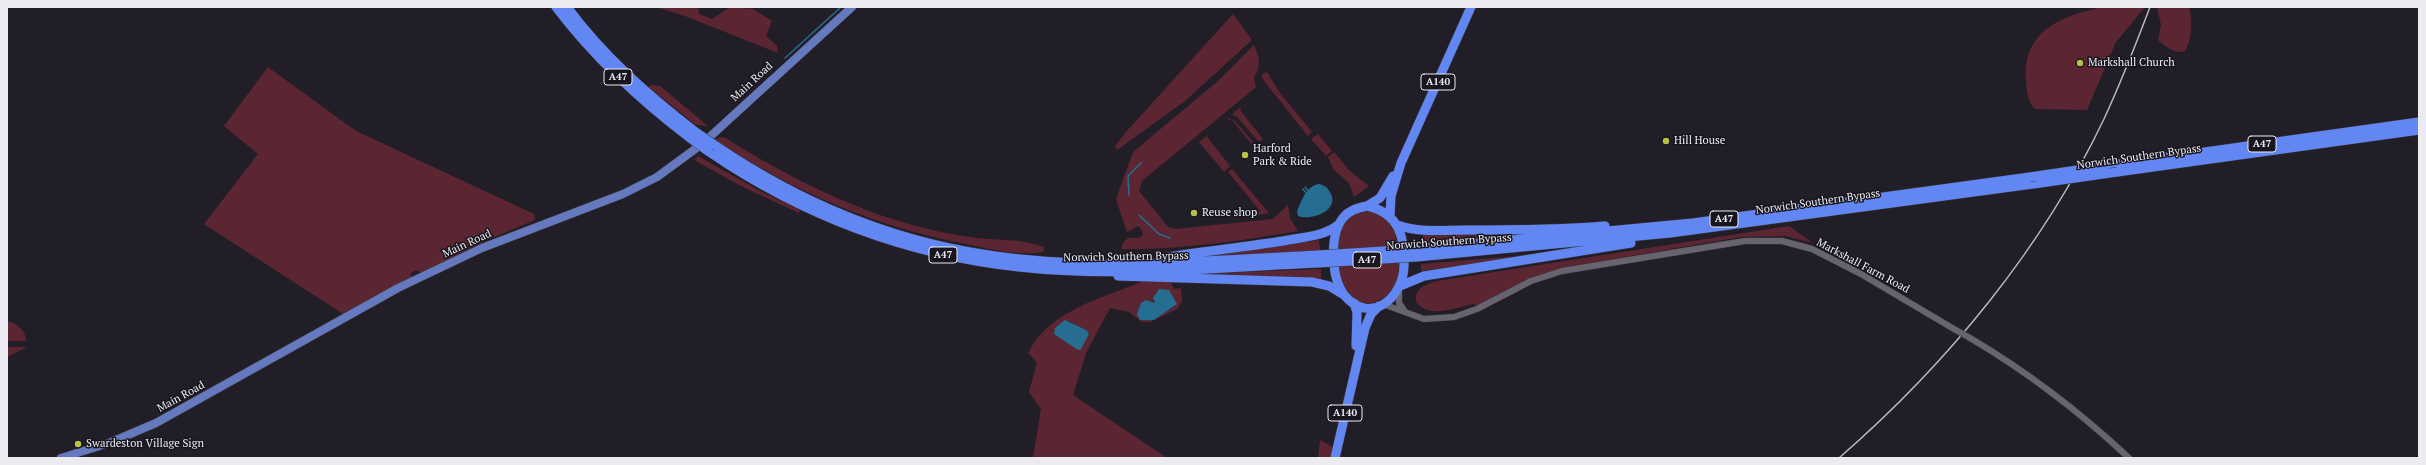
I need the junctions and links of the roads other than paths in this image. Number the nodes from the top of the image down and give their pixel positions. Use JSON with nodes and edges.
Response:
{"nodes":[{"id":1,"x":556,"y":7,"type":"edge"},
{"id":2,"x":567,"y":7,"type":"edge"},
{"id":3,"x":852,"y":7,"type":"edge"},
{"id":4,"x":1472,"y":7,"type":"edge"},
{"id":5,"x":2419,"y":122,"type":"edge"},
{"id":6,"x":2419,"y":130,"type":"edge"},
{"id":7,"x":693,"y":136,"type":"junction"},
{"id":8,"x":712,"y":149,"type":"junction"},
{"id":9,"x":1402,"y":163,"type":"junction"},
{"id":10,"x":1367,"y":206,"type":"junction"},
{"id":11,"x":1786,"y":211,"type":"junction"},
{"id":12,"x":1390,"y":216,"type":"junction"},
{"id":13,"x":1755,"y":223,"type":"junction"},
{"id":14,"x":1397,"y":224,"type":"junction"},
{"id":15,"x":1338,"y":225,"type":"junction"},
{"id":16,"x":1416,"y":253,"type":"junction"},
{"id":17,"x":963,"y":259,"type":"junction"},
{"id":18,"x":1319,"y":259,"type":"junction"},
{"id":19,"x":1037,"y":261,"type":"junction"},
{"id":20,"x":1400,"y":288,"type":"junction"},
{"id":21,"x":1344,"y":295,"type":"junction"},
{"id":22,"x":1354,"y":303,"type":"junction"},
{"id":23,"x":1381,"y":305,"type":"junction"},
{"id":24,"x":1407,"y":314,"type":"junction"},
{"id":25,"x":1355,"y":367,"type":"junction"},
{"id":26,"x":61,"y":458,"type":"edge"},
{"id":27,"x":1335,"y":458,"type":"edge"},
{"id":28,"x":2129,"y":458,"type":"edge"}],
"edges":[{"from":1,"to":7,"type":"highway","name":"Norwich Southern Bypass","number":"A47"},
{"from":2,"to":7,"type":"highway","name":"Norwich Southern Bypass","number":"A47"},
{"from":3,"to":26,"type":"main road","name":"Main Road"},
{"from":4,"to":9,"type":"highway","number":"A140"},
{"from":5,"to":11,"type":"highway","name":"Norwich Southern Bypass","number":"A47","bridge":true},
{"from":6,"to":13,"type":"highway","name":"Norwich Southern Bypass","number":"A47","bridge":true},
{"from":7,"to":8,"type":"highway","name":"Norwich Southern Bypass","number":"A47","bridge":true},
{"from":8,"to":17,"type":"highway","name":"Norwich Southern Bypass","number":"A47"},
{"from":8,"to":19,"type":"highway","name":"Norwich Southern Bypass","number":"A47"},
{"from":9,"to":10,"type":"highway","number":"A140"},
{"from":9,"to":12,"type":"highway","number":"A140"},
{"from":10,"to":12,"type":"highway"},
{"from":10,"to":15,"type":"highway"},
{"from":11,"to":14,"type":"highway","number":"A47"},
{"from":11,"to":16,"type":"highway","name":"Norwich Southern Bypass","number":"A47"},
{"from":12,"to":14,"type":"highway"},
{"from":13,"to":16,"type":"highway","name":"Norwich Southern Bypass","number":"A47"},
{"from":13,"to":20,"type":"highway","number":"A47"},
{"from":14,"to":20,"type":"highway"},
{"from":15,"to":19,"type":"highway","number":"A47"},
{"from":15,"to":21,"type":"highway"},
{"from":16,"to":18,"type":"highway","name":"Norwich Southern Bypass","number":"A47","bridge":true},
{"from":17,"to":18,"type":"highway","name":"Norwich Southern Bypass","number":"A47"},
{"from":17,"to":21,"type":"highway","number":"A47"},
{"from":18,"to":19,"type":"highway","name":"Norwich Southern Bypass","number":"A47"},
{"from":20,"to":23,"type":"highway"},
{"from":20,"to":24,"type":"street"},
{"from":21,"to":22,"type":"highway"},
{"from":22,"to":23,"type":"highway"},
{"from":22,"to":25,"type":"highway","number":"A140"},
{"from":23,"to":24,"type":"street","name":"Markshall Farm Road"},
{"from":23,"to":25,"type":"highway","number":"A140"},
{"from":24,"to":28,"type":"street","name":"Markshall Farm Road","bridge":true},
{"from":25,"to":27,"type":"highway","number":"A140"}]}
